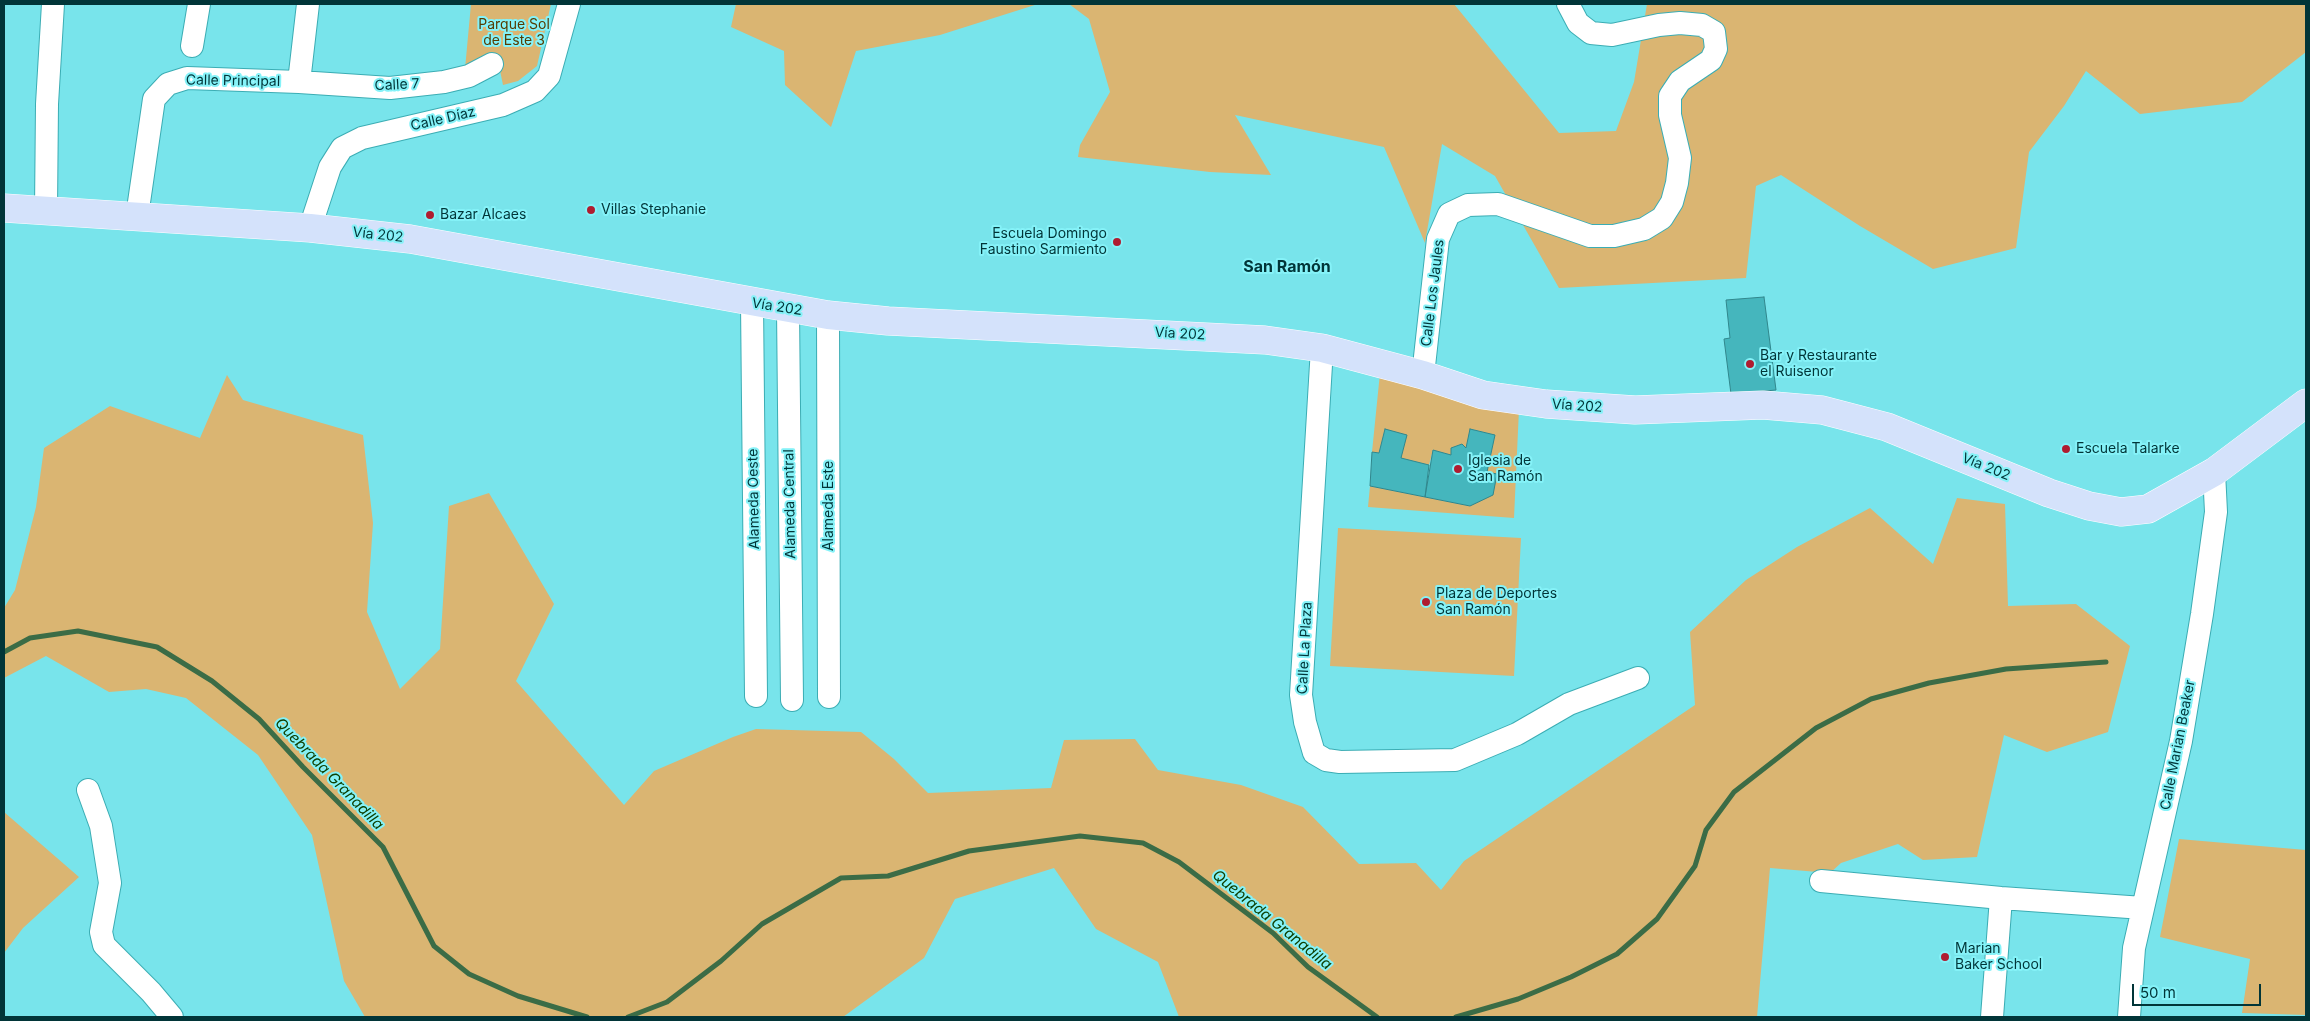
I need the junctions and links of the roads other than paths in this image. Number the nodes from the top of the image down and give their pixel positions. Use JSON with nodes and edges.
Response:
{"nodes":[{"id":1,"x":53,"y":4,"type":"edge"},
{"id":2,"x":199,"y":4,"type":"edge"},
{"id":3,"x":308,"y":4,"type":"edge"},
{"id":4,"x":569,"y":4,"type":"edge"},
{"id":5,"x":1568,"y":4,"type":"edge"},
{"id":6,"x":192,"y":46,"type":"dead end"},
{"id":7,"x":492,"y":64,"type":"dead end"},
{"id":8,"x":299,"y":82,"type":"junction"},
{"id":9,"x":4,"y":208,"type":"edge"},
{"id":10,"x":46,"y":210,"type":"junction"},
{"id":11,"x":137,"y":216,"type":"junction"},
{"id":12,"x":310,"y":228,"type":"junction"},
{"id":13,"x":752,"y":303,"type":"junction"},
{"id":14,"x":788,"y":309,"type":"junction"},
{"id":15,"x":828,"y":315,"type":"junction"},
{"id":16,"x":1322,"y":348,"type":"junction"},
{"id":17,"x":1423,"y":375,"type":"junction"},
{"id":18,"x":2306,"y":403,"type":"edge"},
{"id":19,"x":2214,"y":472,"type":"junction"},
{"id":20,"x":1638,"y":678,"type":"dead end"},
{"id":21,"x":756,"y":696,"type":"dead end"},
{"id":22,"x":830,"y":697,"type":"dead end"},
{"id":23,"x":792,"y":700,"type":"dead end"},
{"id":24,"x":88,"y":790,"type":"dead end"},
{"id":25,"x":1820,"y":881,"type":"dead end"},
{"id":26,"x":2001,"y":898,"type":"junction"},
{"id":27,"x":2143,"y":908,"type":"junction"},
{"id":28,"x":172,"y":1017,"type":"edge"},
{"id":29,"x":1992,"y":1017,"type":"edge"},
{"id":30,"x":2129,"y":1017,"type":"edge"}],
"edges":[{"from":1,"to":10,"type":"street"},
{"from":2,"to":6,"type":"street"},
{"from":3,"to":8,"type":"street","name":"Calle Principal"},
{"from":4,"to":12,"type":"street","name":"Calle Díaz"},
{"from":5,"to":17,"type":"street","name":"Calle Los Jaules"},
{"from":7,"to":8,"type":"street","name":"Calle 7"},
{"from":8,"to":11,"type":"street","name":"Calle Principal"},
{"from":9,"to":10,"type":"main road","name":"Vía 202"},
{"from":10,"to":11,"type":"main road","name":"Vía 202"},
{"from":11,"to":12,"type":"main road","name":"Vía 202"},
{"from":12,"to":13,"type":"main road","name":"Vía 202"},
{"from":13,"to":14,"type":"main road","name":"Vía 202"},
{"from":13,"to":21,"type":"street","name":"Alameda Oeste"},
{"from":14,"to":15,"type":"main road","name":"Vía 202"},
{"from":14,"to":23,"type":"street","name":"Alameda Central"},
{"from":15,"to":16,"type":"main road","name":"Vía 202"},
{"from":15,"to":22,"type":"street","name":"Alameda Este"},
{"from":16,"to":17,"type":"main road","name":"Vía 202"},
{"from":16,"to":20,"type":"street","name":"Calle La Plaza"},
{"from":17,"to":19,"type":"main road","name":"Vía 202"},
{"from":18,"to":19,"type":"main road","name":"Vía 202"},
{"from":19,"to":27,"type":"street","name":"Calle Marian Beaker"},
{"from":24,"to":28,"type":"street"},
{"from":25,"to":26,"type":"street"},
{"from":26,"to":27,"type":"street"},
{"from":26,"to":29,"type":"street"},
{"from":27,"to":30,"type":"street","name":"Calle Marian Beaker"}]}
